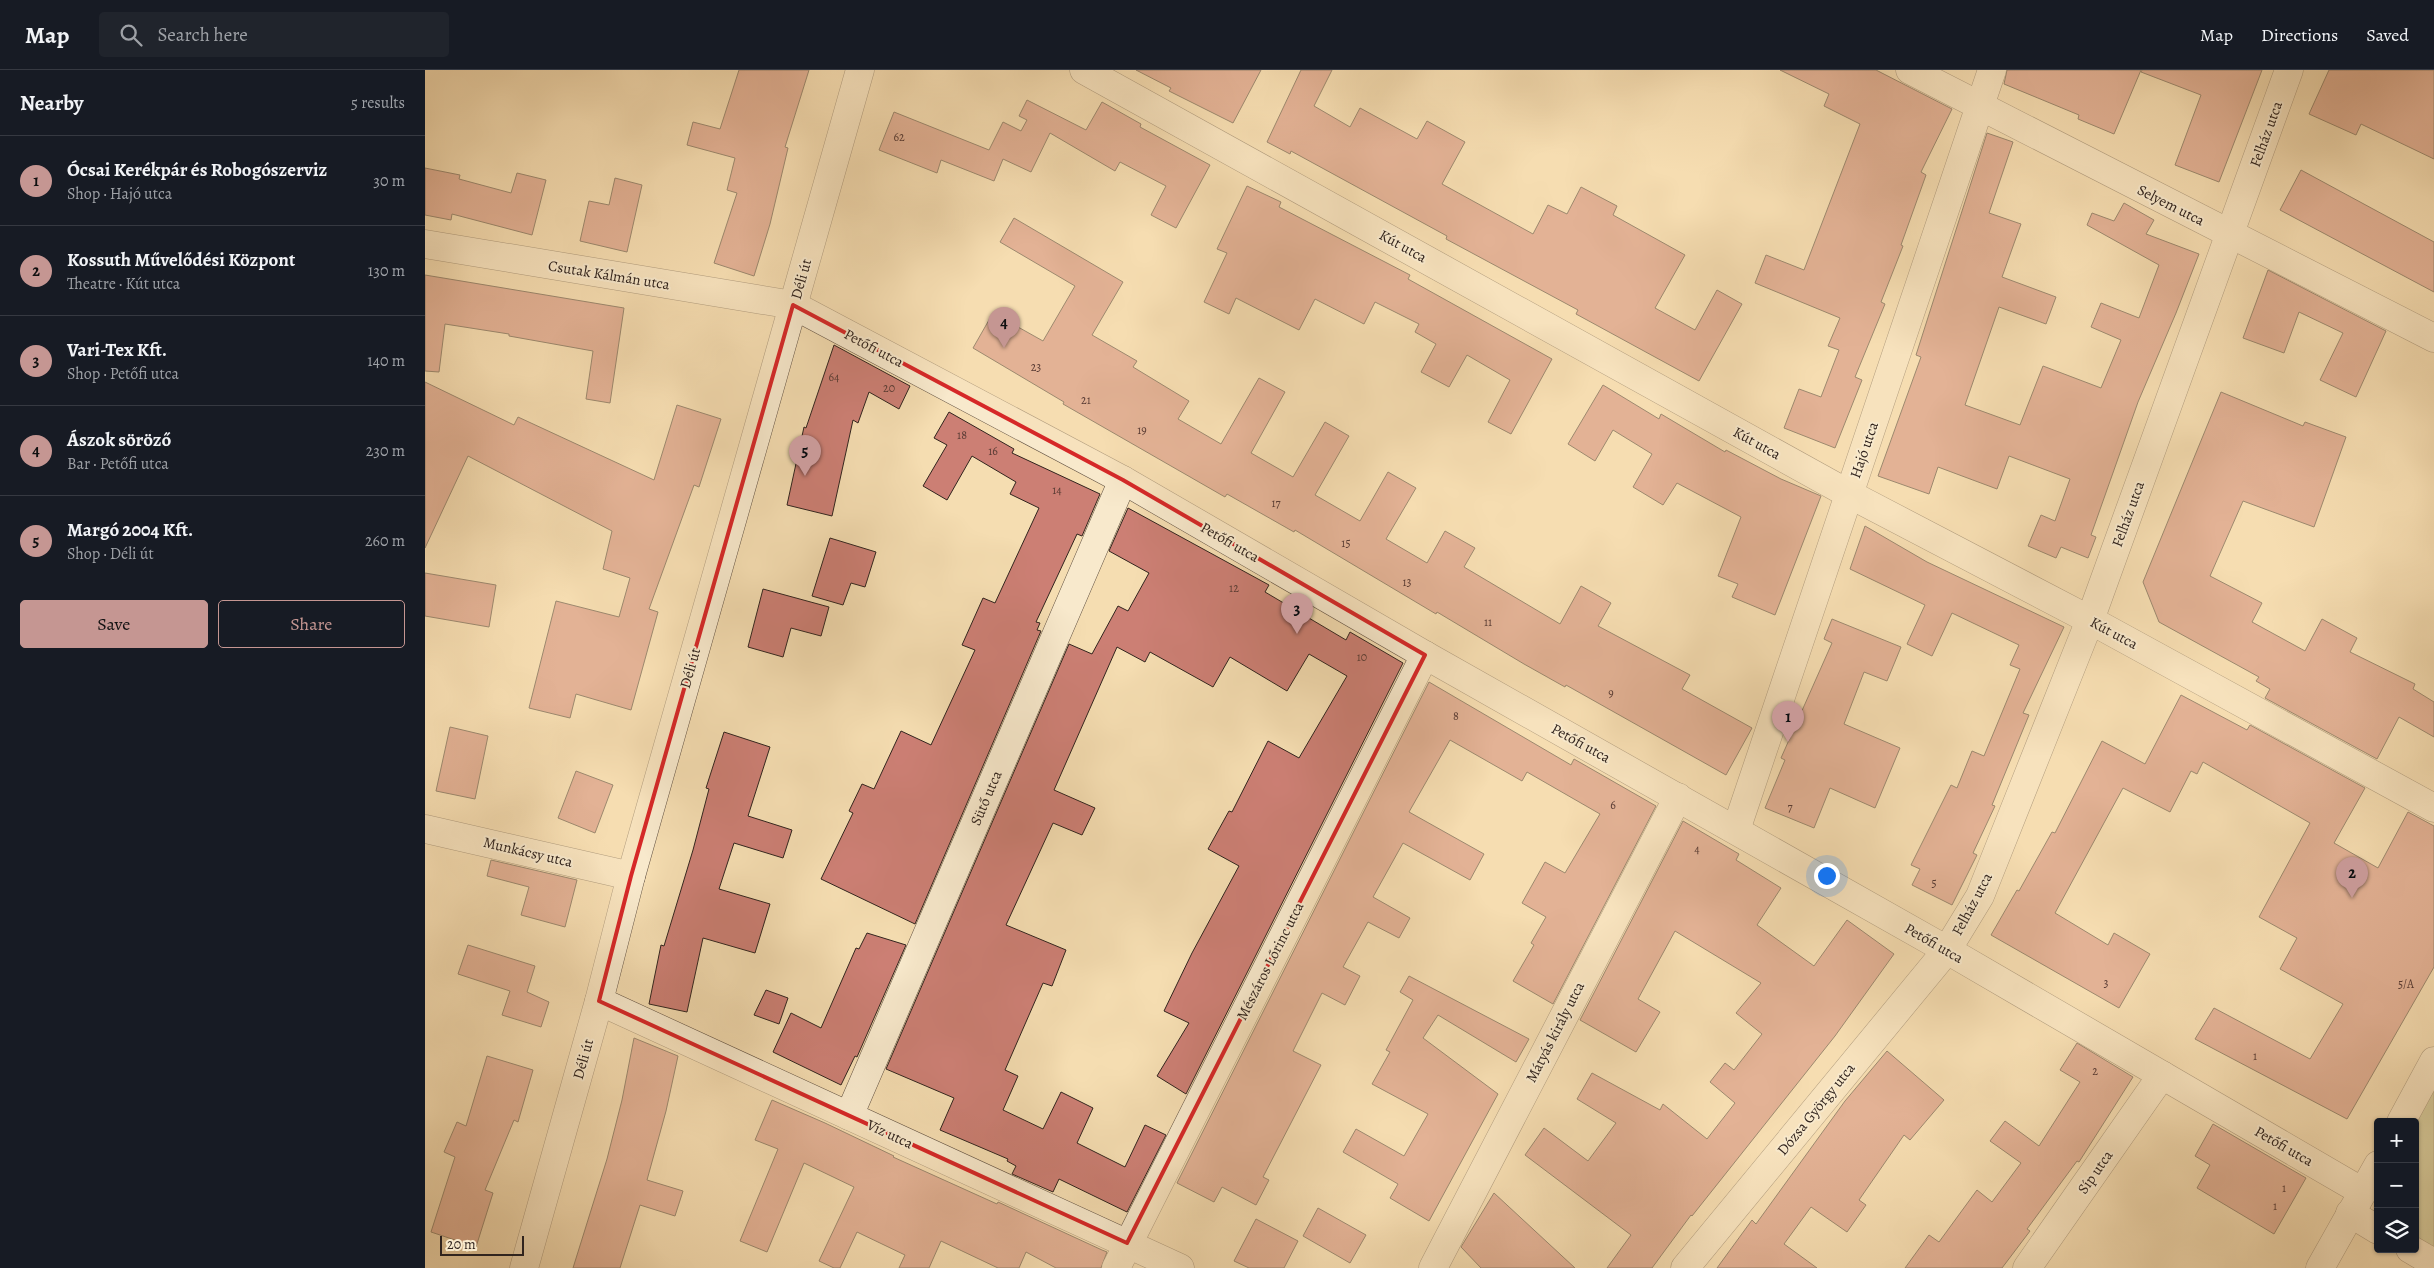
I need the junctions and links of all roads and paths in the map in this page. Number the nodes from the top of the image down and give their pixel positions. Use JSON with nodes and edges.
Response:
{"nodes":[{"id":1,"x":860,"y":70,"type":"edge"},
{"id":2,"x":1084,"y":70,"type":"edge"},
{"id":3,"x":1910,"y":70,"type":"edge"},
{"id":4,"x":1993,"y":70,"type":"edge"},
{"id":5,"x":2289,"y":70,"type":"edge"},
{"id":6,"x":1979,"y":106,"type":"junction"},
{"id":7,"x":2229,"y":235,"type":"junction"},
{"id":8,"x":425,"y":244,"type":"edge"},
{"id":9,"x":793,"y":305,"type":"junction"},
{"id":10,"x":2434,"y":338,"type":"edge"},
{"id":11,"x":1123,"y":480,"type":"junction"},
{"id":12,"x":1849,"y":494,"type":"junction"},
{"id":13,"x":2090,"y":620,"type":"junction"},
{"id":14,"x":1425,"y":655,"type":"junction"},
{"id":15,"x":1678,"y":797,"type":"junction"},
{"id":16,"x":2434,"y":808,"type":"edge"},
{"id":17,"x":425,"y":828,"type":"edge"},
{"id":18,"x":1737,"y":830,"type":"junction"},
{"id":19,"x":631,"y":876,"type":"junction"},
{"id":20,"x":1947,"y":950,"type":"junction"},
{"id":21,"x":599,"y":1001,"type":"junction"},
{"id":22,"x":2431,"y":1074,"type":"edge"},
{"id":23,"x":2162,"y":1075,"type":"junction"},
{"id":24,"x":849,"y":1116,"type":"junction"},
{"id":25,"x":2404,"y":1118,"type":"edge"},
{"id":26,"x":2374,"y":1172,"type":"edge"},
{"id":27,"x":2356,"y":1202,"type":"junction"},
{"id":28,"x":2374,"y":1225,"type":"edge"},
{"id":29,"x":1127,"y":1243,"type":"junction"},
{"id":30,"x":2418,"y":1253,"type":"edge"},
{"id":31,"x":2434,"y":1263,"type":"edge"},
{"id":32,"x":524,"y":1268,"type":"edge"},
{"id":33,"x":1116,"y":1268,"type":"edge"},
{"id":34,"x":1180,"y":1268,"type":"edge"},
{"id":35,"x":1433,"y":1268,"type":"edge"},
{"id":36,"x":1685,"y":1268,"type":"edge"},
{"id":37,"x":2027,"y":1268,"type":"edge"},
{"id":38,"x":2320,"y":1268,"type":"edge"}],
"edges":[{"from":1,"to":9,"type":"street","name":"Déli út"},
{"from":2,"to":12,"type":"street","name":"Kút utca"},
{"from":3,"to":6,"type":"street","name":"Selyem utca"},
{"from":4,"to":6,"type":"street","name":"Hajó utca"},
{"from":5,"to":7,"type":"street","name":"Felház utca"},
{"from":6,"to":7,"type":"street","name":"Selyem utca"},
{"from":6,"to":12,"type":"street","name":"Hajó utca"},
{"from":7,"to":10,"type":"street","name":"Selyem utca"},
{"from":7,"to":13,"type":"street","name":"Felház utca"},
{"from":8,"to":9,"type":"street","name":"Csutak Kálmán utca"},
{"from":9,"to":11,"type":"street","name":"Petőfi utca"},
{"from":9,"to":19,"type":"street","name":"Déli út"},
{"from":11,"to":14,"type":"street","name":"Petőfi utca"},
{"from":11,"to":24,"type":"street","name":"Sütő utca"},
{"from":12,"to":13,"type":"street","name":"Kút utca"},
{"from":12,"to":18,"type":"street","name":"Hajó utca"},
{"from":13,"to":16,"type":"street","name":"Kút utca"},
{"from":13,"to":20,"type":"street","name":"Felház utca"},
{"from":14,"to":15,"type":"street","name":"Petőfi utca"},
{"from":14,"to":29,"type":"street","name":"Mészáros Lőrinc utca"},
{"from":15,"to":18,"type":"street","name":"Petőfi utca"},
{"from":15,"to":35,"type":"street","name":"Mátyás király utca"},
{"from":17,"to":19,"type":"street","name":"Munkácsy utca"},
{"from":18,"to":20,"type":"street","name":"Petőfi utca"},
{"from":19,"to":21,"type":"street","name":"Déli út"},
{"from":20,"to":23,"type":"street","name":"Petőfi utca"},
{"from":20,"to":36,"type":"street","name":"Dózsa György utca"},
{"from":21,"to":24,"type":"street","name":"Víz utca"},
{"from":21,"to":32,"type":"street","name":"Déli út"},
{"from":22,"to":25,"type":"street"},
{"from":23,"to":27,"type":"street","name":"Petőfi utca"},
{"from":23,"to":37,"type":"street","name":"Síp utca"},
{"from":24,"to":29,"type":"street","name":"Víz utca"},
{"from":26,"to":27,"type":"street"},
{"from":27,"to":28,"type":"street","name":"Petőfi utca"},
{"from":27,"to":38,"type":"street"},
{"from":29,"to":33,"type":"street","name":"Mészáros Lőrinc utca"},
{"from":29,"to":34,"type":"street","name":"Víz utca"},
{"from":30,"to":31,"type":"street"}]}
